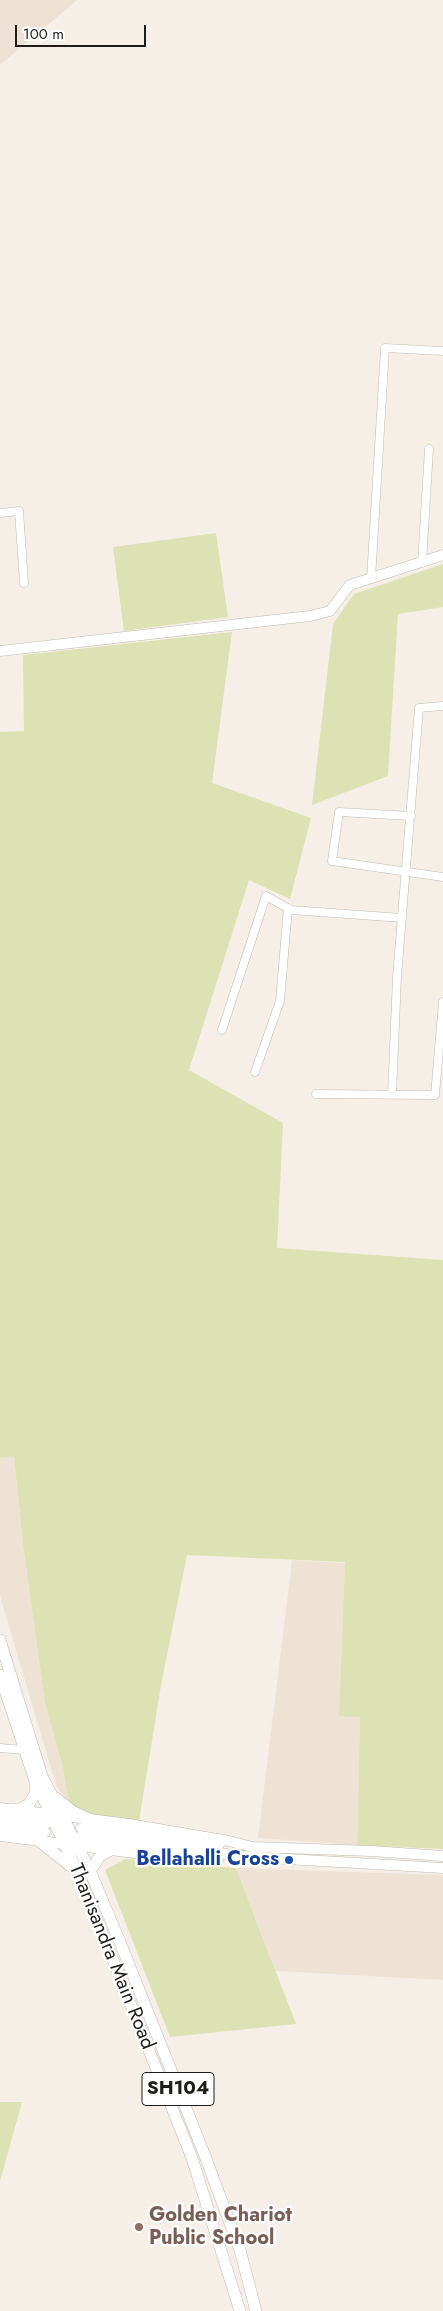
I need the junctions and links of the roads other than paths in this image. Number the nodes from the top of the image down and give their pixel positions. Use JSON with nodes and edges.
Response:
{"nodes":[{"id":1,"x":443,"y":351,"type":"edge"},
{"id":2,"x":429,"y":449,"type":"dead end"},
{"id":3,"x":0,"y":512,"type":"edge"},
{"id":4,"x":443,"y":555,"type":"edge"},
{"id":5,"x":422,"y":562,"type":"junction"},
{"id":6,"x":372,"y":579,"type":"junction"},
{"id":7,"x":24,"y":583,"type":"dead end"},
{"id":8,"x":0,"y":651,"type":"edge"},
{"id":9,"x":443,"y":706,"type":"edge"},
{"id":10,"x":411,"y":816,"type":"junction"},
{"id":11,"x":406,"y":870,"type":"junction"},
{"id":12,"x":443,"y":877,"type":"edge"},
{"id":13,"x":288,"y":908,"type":"junction"},
{"id":14,"x":402,"y":918,"type":"junction"},
{"id":15,"x":443,"y":1002,"type":"edge"},
{"id":16,"x":222,"y":1030,"type":"dead end"},
{"id":17,"x":255,"y":1072,"type":"dead end"},
{"id":18,"x":316,"y":1094,"type":"dead end"},
{"id":19,"x":392,"y":1095,"type":"junction"},
{"id":20,"x":439,"y":1096,"type":"edge"},
{"id":21,"x":0,"y":1640,"type":"edge"},
{"id":22,"x":0,"y":1675,"type":"edge"},
{"id":23,"x":4,"y":1701,"type":"edge"},
{"id":24,"x":0,"y":1748,"type":"edge"},
{"id":25,"x":24,"y":1750,"type":"junction"},
{"id":26,"x":34,"y":1778,"type":"junction"},
{"id":27,"x":47,"y":1787,"type":"junction"},
{"id":28,"x":5,"y":1809,"type":"edge"},
{"id":29,"x":0,"y":1817,"type":"edge"},
{"id":30,"x":49,"y":1825,"type":"junction"},
{"id":31,"x":0,"y":1826,"type":"edge"},
{"id":32,"x":82,"y":1833,"type":"junction"},
{"id":33,"x":0,"y":1836,"type":"edge"},
{"id":34,"x":65,"y":1845,"type":"junction"},
{"id":35,"x":111,"y":1850,"type":"junction"},
{"id":36,"x":252,"y":1852,"type":"junction"},
{"id":37,"x":443,"y":1856,"type":"edge"},
{"id":38,"x":443,"y":1868,"type":"edge"},
{"id":39,"x":90,"y":1871,"type":"junction"},
{"id":40,"x":78,"y":1875,"type":"junction"},
{"id":41,"x":240,"y":2311,"type":"edge"},
{"id":42,"x":256,"y":2311,"type":"edge"}],
"edges":[{"from":1,"to":6,"type":"street"},
{"from":2,"to":5,"type":"street"},
{"from":3,"to":7,"type":"street"},
{"from":4,"to":5,"type":"main road"},
{"from":5,"to":6,"type":"main road"},
{"from":6,"to":8,"type":"main road"},
{"from":9,"to":10,"type":"street"},
{"from":10,"to":11,"type":"street"},
{"from":10,"to":11,"type":"street"},
{"from":11,"to":12,"type":"street"},
{"from":11,"to":14,"type":"street"},
{"from":13,"to":14,"type":"street"},
{"from":13,"to":16,"type":"street"},
{"from":13,"to":17,"type":"street"},
{"from":14,"to":19,"type":"street"},
{"from":15,"to":20,"type":"street"},
{"from":18,"to":19,"type":"street"},
{"from":19,"to":20,"type":"street"},
{"from":21,"to":27,"type":"main road","number":"SH104"},
{"from":22,"to":23,"type":"main road","number":"SH104"},
{"from":23,"to":25,"type":"main road","number":"SH104"},
{"from":24,"to":25,"type":"street"},
{"from":25,"to":26,"type":"main road","number":"SH104"},
{"from":26,"to":28,"type":"main road"},
{"from":26,"to":30,"type":"main road","number":"SH104"},
{"from":27,"to":30,"type":"main road","number":"SH104"},
{"from":27,"to":32,"type":"main road"},
{"from":28,"to":30,"type":"main road"},
{"from":29,"to":30,"type":"main road"},
{"from":30,"to":31,"type":"main road"},
{"from":30,"to":32,"type":"main road","number":"SH104"},
{"from":30,"to":32,"type":"main road"},
{"from":30,"to":33,"type":"main road"},
{"from":30,"to":34,"type":"main road"},
{"from":30,"to":34,"type":"main road","name":"Thanisandra Main Road","number":"SH104"},
{"from":30,"to":40,"type":"main road"},
{"from":32,"to":34,"type":"main road"},
{"from":32,"to":35,"type":"main road"},
{"from":32,"to":36,"type":"main road"},
{"from":32,"to":36,"type":"main road"},
{"from":32,"to":39,"type":"main road","name":"Thanisandra Main Road","number":"SH104"},
{"from":34,"to":40,"type":"main road","name":"Thanisandra Main Road","number":"SH104"},
{"from":35,"to":36,"type":"main road"},
{"from":35,"to":39,"type":"main road"},
{"from":36,"to":37,"type":"main road"},
{"from":36,"to":38,"type":"main road"},
{"from":39,"to":42,"type":"main road","name":"Thanisandra Main Road","number":"SH104"},
{"from":40,"to":41,"type":"main road","name":"Thanisandra Main Road","number":"SH104"}]}
